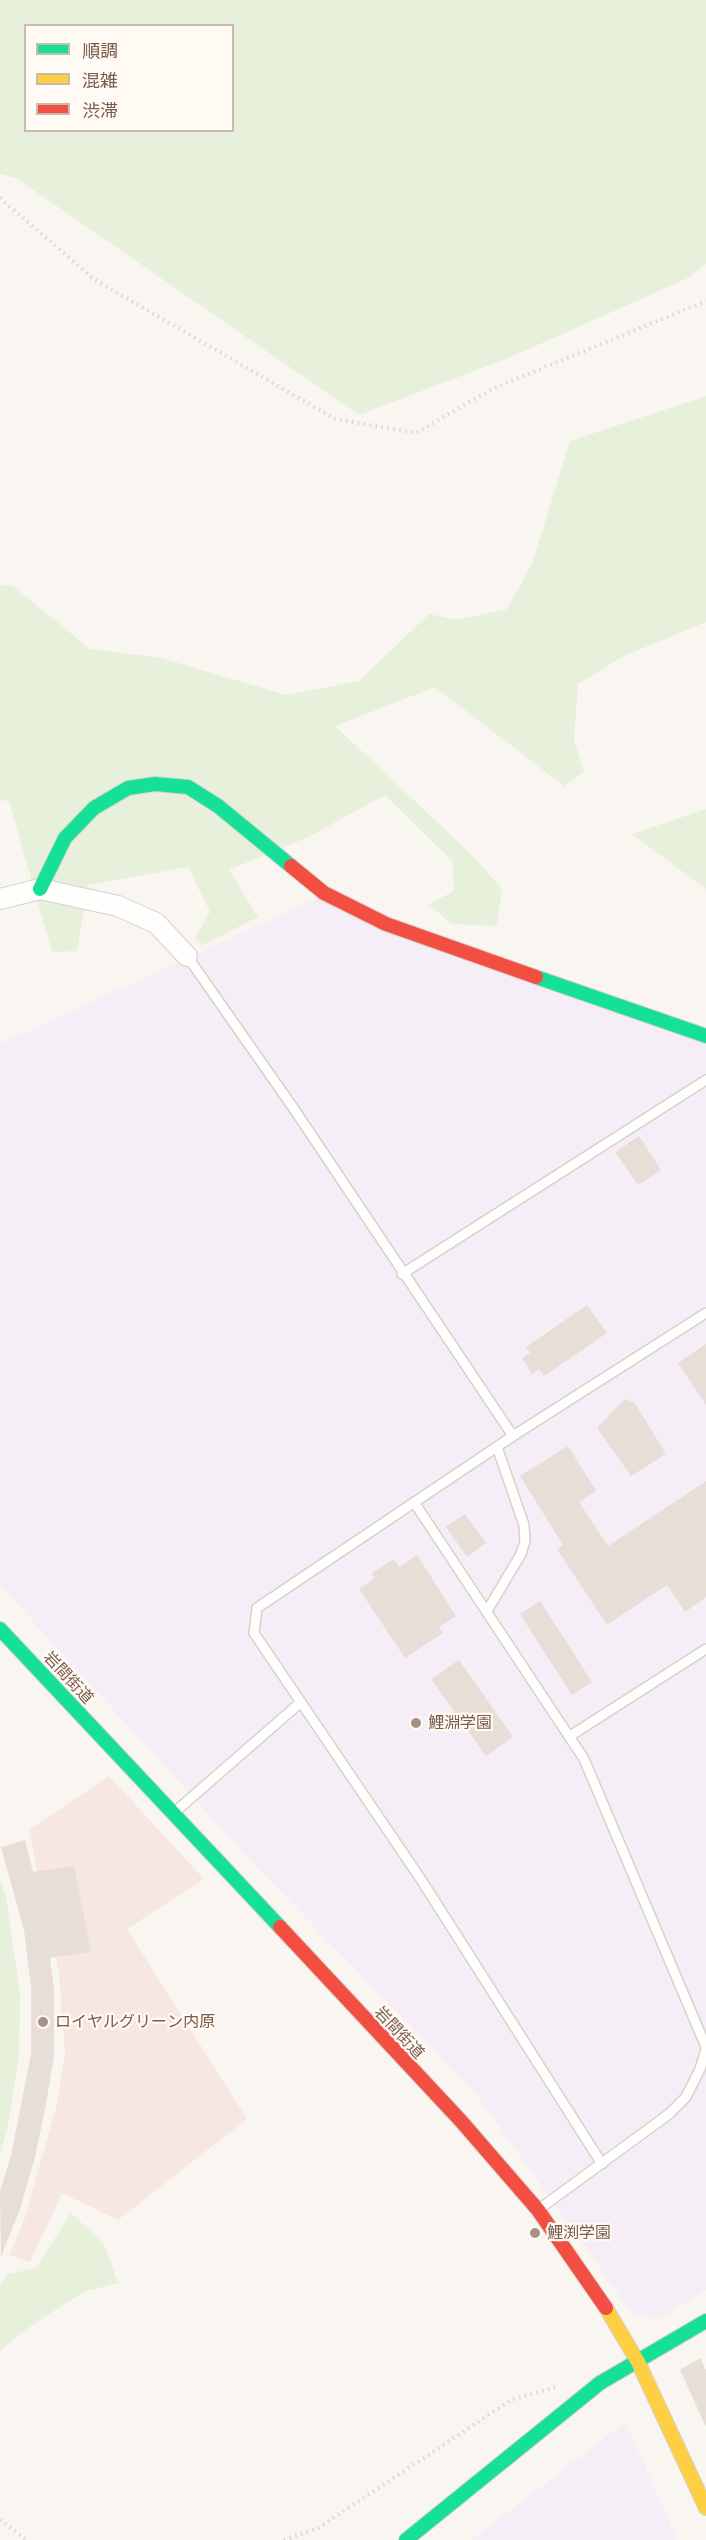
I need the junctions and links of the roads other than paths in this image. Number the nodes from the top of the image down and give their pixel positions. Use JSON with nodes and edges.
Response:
{"nodes":[{"id":1,"x":40,"y":889,"type":"junction"},
{"id":2,"x":0,"y":899,"type":"edge"},
{"id":3,"x":187,"y":956,"type":"joint"},
{"id":4,"x":706,"y":1036,"type":"edge"},
{"id":5,"x":706,"y":1080,"type":"edge"},
{"id":6,"x":402,"y":1274,"type":"junction"},
{"id":7,"x":706,"y":1313,"type":"edge"},
{"id":8,"x":513,"y":1436,"type":"junction"},
{"id":9,"x":497,"y":1447,"type":"junction"},
{"id":10,"x":414,"y":1502,"type":"junction"},
{"id":11,"x":487,"y":1611,"type":"junction"},
{"id":12,"x":0,"y":1629,"type":"edge"},
{"id":13,"x":706,"y":1649,"type":"edge"},
{"id":14,"x":301,"y":1702,"type":"junction"},
{"id":15,"x":570,"y":1736,"type":"junction"},
{"id":16,"x":172,"y":1815,"type":"junction"},
{"id":17,"x":706,"y":2048,"type":"edge"},
{"id":18,"x":602,"y":2164,"type":"junction"},
{"id":19,"x":538,"y":2210,"type":"junction"},
{"id":20,"x":706,"y":2321,"type":"edge"},
{"id":21,"x":638,"y":2362,"type":"junction"},
{"id":22,"x":706,"y":2508,"type":"edge"},
{"id":23,"x":406,"y":2540,"type":"edge"}],
"edges":[{"from":1,"to":2,"type":"street"},
{"from":1,"to":3,"type":"street"},
{"from":1,"to":4,"type":"street"},
{"from":3,"to":6,"type":"lane"},
{"from":5,"to":6,"type":"lane"},
{"from":6,"to":8,"type":"lane"},
{"from":7,"to":8,"type":"lane"},
{"from":8,"to":9,"type":"lane"},
{"from":9,"to":10,"type":"lane"},
{"from":9,"to":11,"type":"lane"},
{"from":10,"to":11,"type":"lane"},
{"from":10,"to":14,"type":"lane"},
{"from":11,"to":15,"type":"lane"},
{"from":12,"to":16,"type":"street","name":"岩間街道"},
{"from":13,"to":15,"type":"lane"},
{"from":14,"to":16,"type":"lane"},
{"from":14,"to":18,"type":"lane"},
{"from":15,"to":17,"type":"lane"},
{"from":16,"to":19,"type":"street","name":"岩間街道"},
{"from":17,"to":18,"type":"lane"},
{"from":18,"to":19,"type":"lane"},
{"from":19,"to":21,"type":"street","name":"岩間街道"},
{"from":20,"to":21,"type":"street"},
{"from":21,"to":22,"type":"street","name":"岩間街道"},
{"from":21,"to":23,"type":"street"}]}
